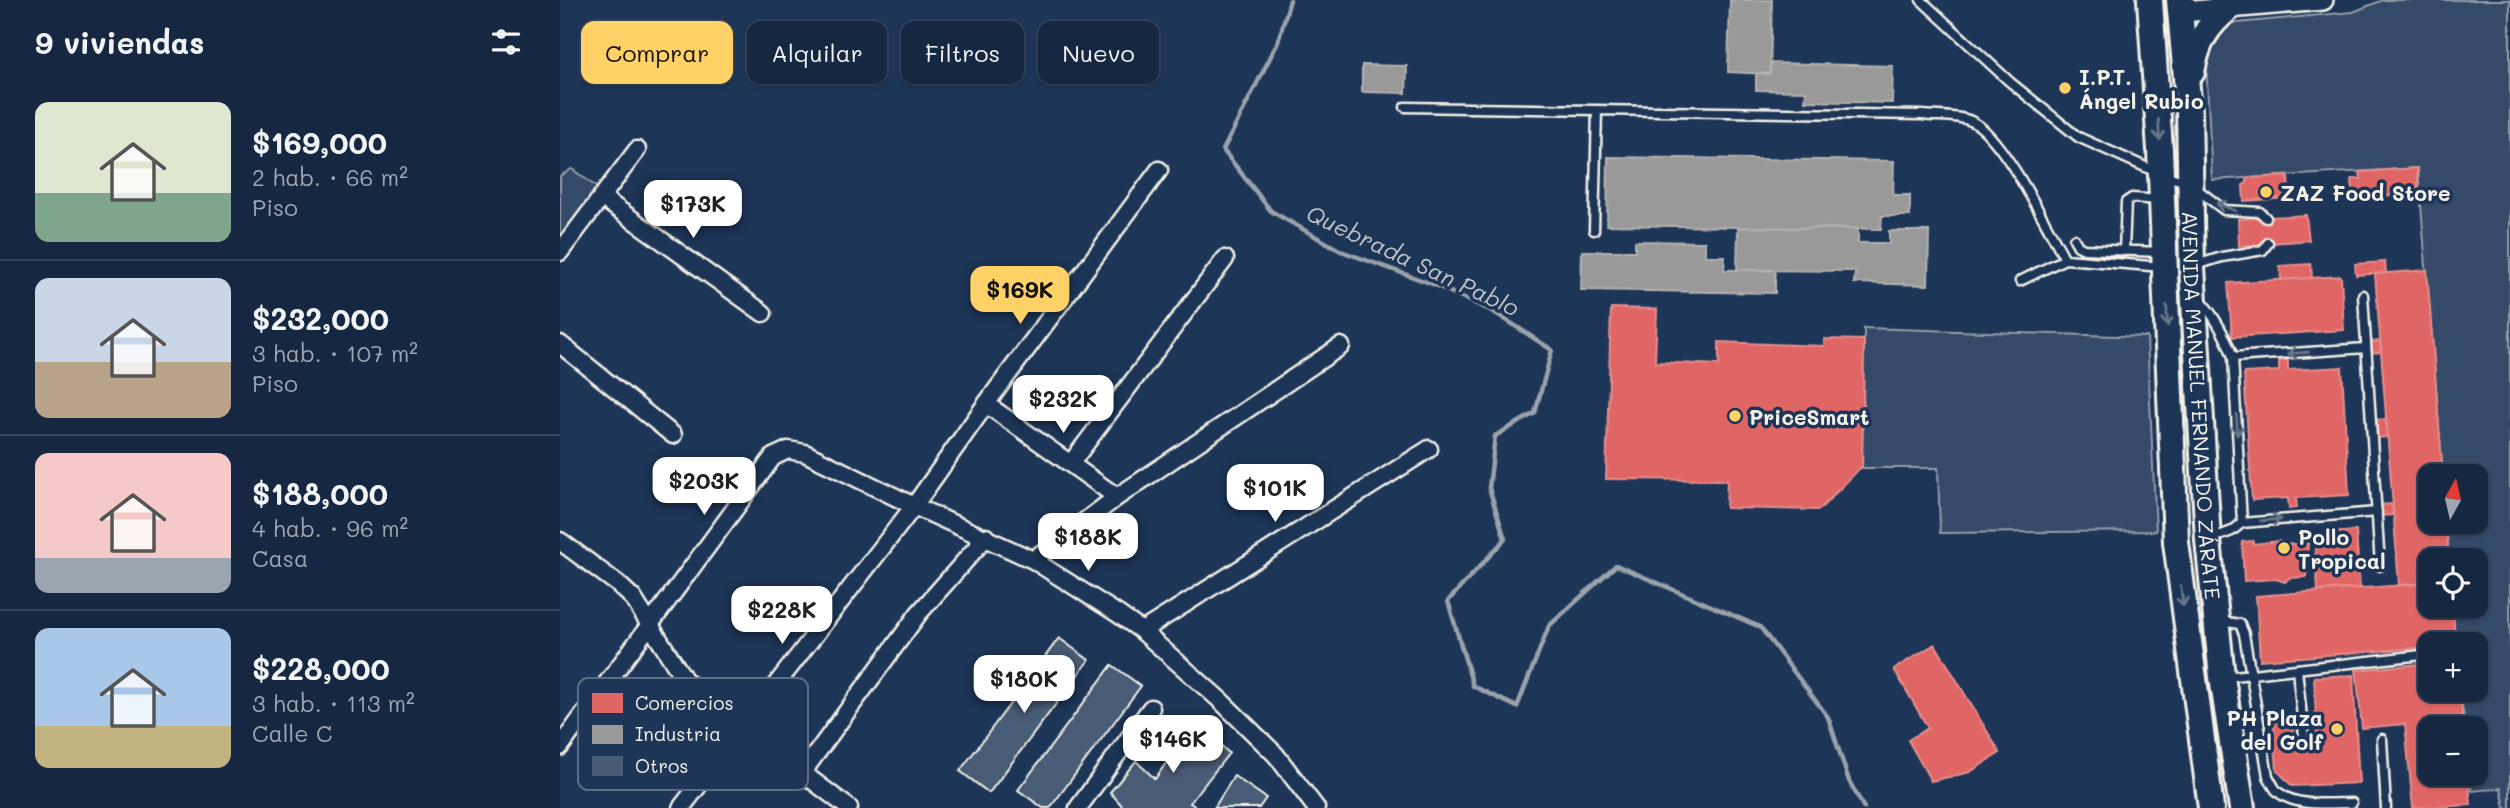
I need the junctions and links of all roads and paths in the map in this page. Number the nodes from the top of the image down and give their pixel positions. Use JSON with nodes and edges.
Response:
{"nodes":[{"id":1,"x":1921,"y":0,"type":"edge"},
{"id":2,"x":2150,"y":0,"type":"edge"},
{"id":3,"x":2179,"y":0,"type":"edge"},
{"id":4,"x":2323,"y":0,"type":"edge"},
{"id":5,"x":2261,"y":3,"type":"edge"},
{"id":6,"x":2229,"y":8,"type":"junction"},
{"id":7,"x":2155,"y":52,"type":"junction"},
{"id":8,"x":1405,"y":107,"type":"dead end"},
{"id":9,"x":1597,"y":110,"type":"junction"},
{"id":10,"x":2189,"y":111,"type":"junction"},
{"id":11,"x":637,"y":150,"type":"dead end"},
{"id":12,"x":1159,"y":170,"type":"dead end"},
{"id":13,"x":2161,"y":174,"type":"junction"},
{"id":14,"x":2189,"y":183,"type":"junction"},
{"id":15,"x":601,"y":197,"type":"junction"},
{"id":16,"x":2161,"y":201,"type":"junction"},
{"id":17,"x":2266,"y":218,"type":"dead end"},
{"id":18,"x":1594,"y":230,"type":"dead end"},
{"id":19,"x":2074,"y":239,"type":"dead end"},
{"id":20,"x":2267,"y":243,"type":"dead end"},
{"id":21,"x":2124,"y":251,"type":"junction"},
{"id":22,"x":560,"y":252,"type":"edge"},
{"id":23,"x":1225,"y":259,"type":"dead end"},
{"id":24,"x":2065,"y":259,"type":"junction"},
{"id":25,"x":2164,"y":260,"type":"junction"},
{"id":26,"x":2192,"y":267,"type":"junction"},
{"id":27,"x":2020,"y":281,"type":"dead end"},
{"id":28,"x":2193,"y":292,"type":"junction"},
{"id":29,"x":2363,"y":295,"type":"dead end"},
{"id":30,"x":763,"y":313,"type":"dead end"},
{"id":31,"x":560,"y":344,"type":"edge"},
{"id":32,"x":1342,"y":346,"type":"dead end"},
{"id":33,"x":2366,"y":348,"type":"junction"},
{"id":34,"x":2234,"y":357,"type":"junction"},
{"id":35,"x":986,"y":404,"type":"junction"},
{"id":36,"x":673,"y":435,"type":"dead end"},
{"id":37,"x":1429,"y":449,"type":"dead end"},
{"id":38,"x":1071,"y":463,"type":"junction"},
{"id":39,"x":1117,"y":497,"type":"junction"},
{"id":40,"x":914,"y":506,"type":"junction"},
{"id":41,"x":2377,"y":512,"type":"junction"},
{"id":42,"x":2242,"y":523,"type":"junction"},
{"id":43,"x":986,"y":537,"type":"junction"},
{"id":44,"x":2208,"y":540,"type":"junction"},
{"id":45,"x":560,"y":541,"type":"edge"},
{"id":46,"x":2176,"y":542,"type":"junction"},
{"id":47,"x":1034,"y":560,"type":"junction"},
{"id":48,"x":2380,"y":566,"type":"dead end"},
{"id":49,"x":2215,"y":622,"type":"junction"},
{"id":50,"x":650,"y":623,"type":"junction"},
{"id":51,"x":1142,"y":631,"type":"junction"},
{"id":52,"x":2418,"y":655,"type":"edge"},
{"id":53,"x":2297,"y":669,"type":"junction"},
{"id":54,"x":2250,"y":674,"type":"junction"},
{"id":55,"x":2222,"y":677,"type":"junction"},
{"id":56,"x":610,"y":678,"type":"edge"},
{"id":57,"x":683,"y":678,"type":"edge"},
{"id":58,"x":779,"y":678,"type":"edge"},
{"id":59,"x":1151,"y":708,"type":"dead end"},
{"id":60,"x":578,"y":722,"type":"edge"},
{"id":61,"x":2304,"y":737,"type":"dead end"},
{"id":62,"x":2382,"y":740,"type":"dead end"},
{"id":63,"x":560,"y":747,"type":"edge"},
{"id":64,"x":808,"y":765,"type":"edge"},
{"id":65,"x":808,"y":780,"type":"edge"},
{"id":66,"x":694,"y":790,"type":"edge"},
{"id":67,"x":828,"y":802,"type":"edge"},
{"id":68,"x":2352,"y":803,"type":"dead end"},
{"id":69,"x":2232,"y":804,"type":"edge"},
{"id":70,"x":2327,"y":806,"type":"edge"},
{"id":71,"x":681,"y":808,"type":"edge"},
{"id":72,"x":849,"y":808,"type":"edge"},
{"id":73,"x":1078,"y":808,"type":"edge"},
{"id":74,"x":1316,"y":808,"type":"edge"},
{"id":75,"x":2386,"y":808,"type":"edge"}],
"edges":[{"from":1,"to":13,"type":"lane"},
{"from":2,"to":7,"type":"main road","name":"AVENIDA MANUEL FERNANDO ZÁRATE"},
{"from":3,"to":6,"type":"street"},
{"from":3,"to":7,"type":"main road"},
{"from":3,"to":10,"type":"main road","name":"AVENIDA MANUEL FERNANDO ZÁRATE"},
{"from":4,"to":5,"type":"street"},
{"from":5,"to":6,"type":"street"},
{"from":6,"to":10,"type":"main road"},
{"from":7,"to":13,"type":"main road","name":"AVENIDA MANUEL FERNANDO ZÁRATE","one_way":true},
{"from":8,"to":9,"type":"lane"},
{"from":9,"to":18,"type":"lane"},
{"from":9,"to":24,"type":"lane"},
{"from":10,"to":14,"type":"main road","name":"AVENIDA MANUEL FERNANDO ZÁRATE"},
{"from":11,"to":15,"type":"street"},
{"from":12,"to":35,"type":"street"},
{"from":13,"to":14,"type":"lane"},
{"from":13,"to":16,"type":"main road","name":"AVENIDA MANUEL FERNANDO ZÁRATE"},
{"from":17,"to":14,"type":"lane","one_way":true},
{"from":14,"to":26,"type":"main road","name":"AVENIDA MANUEL FERNANDO ZÁRATE"},
{"from":15,"to":22,"type":"street"},
{"from":15,"to":30,"type":"street"},
{"from":16,"to":21,"type":"lane"},
{"from":16,"to":25,"type":"main road","name":"AVENIDA MANUEL FERNANDO ZÁRATE"},
{"from":19,"to":21,"type":"lane"},
{"from":20,"to":26,"type":"lane"},
{"from":21,"to":25,"type":"lane"},
{"from":23,"to":38,"type":"street"},
{"from":24,"to":25,"type":"lane"},
{"from":24,"to":27,"type":"lane"},
{"from":25,"to":26,"type":"lane"},
{"from":25,"to":46,"type":"main road","name":"AVENIDA MANUEL FERNANDO ZÁRATE","one_way":true},
{"from":26,"to":28,"type":"main road","name":"AVENIDA MANUEL FERNANDO ZÁRATE"},
{"from":28,"to":34,"type":"lane"},
{"from":28,"to":44,"type":"main road","name":"AVENIDA MANUEL FERNANDO ZÁRATE"},
{"from":29,"to":33,"type":"lane"},
{"from":31,"to":36,"type":"street"},
{"from":32,"to":39,"type":"street"},
{"from":33,"to":34,"type":"lane","one_way":true},
{"from":33,"to":41,"type":"lane"},
{"from":34,"to":42,"type":"lane","one_way":true},
{"from":35,"to":38,"type":"street"},
{"from":35,"to":40,"type":"street"},
{"from":37,"to":51,"type":"street"},
{"from":38,"to":39,"type":"street"},
{"from":39,"to":47,"type":"street"},
{"from":40,"to":43,"type":"street"},
{"from":40,"to":50,"type":"street"},
{"from":40,"to":58,"type":"street"},
{"from":42,"to":41,"type":"lane","one_way":true},
{"from":41,"to":48,"type":"lane"},
{"from":42,"to":44,"type":"lane"},
{"from":43,"to":47,"type":"street"},
{"from":43,"to":64,"type":"street"},
{"from":44,"to":46,"type":"main road"},
{"from":44,"to":49,"type":"main road","name":"AVENIDA MANUEL FERNANDO ZÁRATE"},
{"from":45,"to":50,"type":"street"},
{"from":46,"to":69,"type":"main road","name":"AVENIDA MANUEL FERNANDO ZÁRATE","one_way":true},
{"from":47,"to":51,"type":"street"},
{"from":49,"to":54,"type":"lane"},
{"from":49,"to":55,"type":"main road","name":"AVENIDA MANUEL FERNANDO ZÁRATE"},
{"from":50,"to":56,"type":"street"},
{"from":50,"to":57,"type":"street"},
{"from":51,"to":74,"type":"street"},
{"from":52,"to":53,"type":"lane"},
{"from":53,"to":54,"type":"lane"},
{"from":53,"to":61,"type":"lane"},
{"from":54,"to":55,"type":"lane"},
{"from":54,"to":70,"type":"lane"},
{"from":55,"to":69,"type":"main road","name":"AVENIDA MANUEL FERNANDO ZÁRATE"},
{"from":59,"to":73,"type":"street"},
{"from":60,"to":63,"type":"street"},
{"from":62,"to":75,"type":"lane"},
{"from":65,"to":67,"type":"street"},
{"from":66,"to":71,"type":"street"},
{"from":67,"to":72,"type":"street"},
{"from":68,"to":70,"type":"lane"}]}
